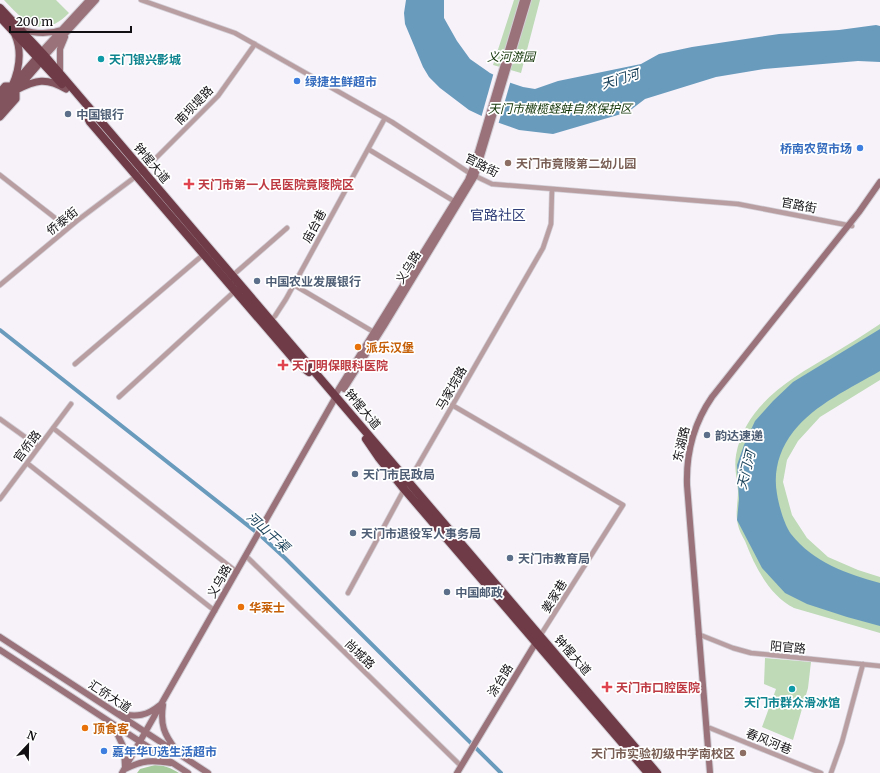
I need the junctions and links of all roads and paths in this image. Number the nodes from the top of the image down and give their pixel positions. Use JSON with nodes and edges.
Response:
{"nodes":[{"id":1,"x":88,"y":0,"type":"edge"},
{"id":2,"x":96,"y":0,"type":"edge"},
{"id":3,"x":141,"y":0,"type":"edge"},
{"id":4,"x":523,"y":0,"type":"edge"},
{"id":5,"x":528,"y":0,"type":"edge"},
{"id":6,"x":0,"y":3,"type":"edge"},
{"id":7,"x":0,"y":8,"type":"edge"},
{"id":8,"x":0,"y":17,"type":"edge"},
{"id":9,"x":0,"y":22,"type":"edge"},
{"id":10,"x":16,"y":30,"type":"junction"},
{"id":11,"x":64,"y":31,"type":"junction"},
{"id":12,"x":255,"y":44,"type":"junction"},
{"id":13,"x":41,"y":57,"type":"junction"},
{"id":14,"x":505,"y":70,"type":"junction"},
{"id":15,"x":60,"y":74,"type":"junction"},
{"id":16,"x":14,"y":88,"type":"junction"},
{"id":17,"x":66,"y":89,"type":"junction"},
{"id":18,"x":0,"y":92,"type":"edge"},
{"id":19,"x":0,"y":100,"type":"edge"},
{"id":20,"x":0,"y":109,"type":"edge"},
{"id":21,"x":87,"y":110,"type":"junction"},
{"id":22,"x":0,"y":117,"type":"edge"},
{"id":23,"x":385,"y":118,"type":"junction"},
{"id":24,"x":368,"y":149,"type":"junction"},
{"id":25,"x":141,"y":173,"type":"junction"},
{"id":26,"x":0,"y":175,"type":"edge"},
{"id":27,"x":473,"y":175,"type":"junction"},
{"id":28,"x":880,"y":182,"type":"edge"},
{"id":29,"x":880,"y":188,"type":"edge"},
{"id":30,"x":552,"y":189,"type":"junction"},
{"id":31,"x":457,"y":203,"type":"junction"},
{"id":32,"x":850,"y":226,"type":"junction"},
{"id":33,"x":68,"y":228,"type":"junction"},
{"id":34,"x":287,"y":228,"type":"dead end"},
{"id":35,"x":205,"y":253,"type":"junction"},
{"id":36,"x":233,"y":275,"type":"junction"},
{"id":37,"x":0,"y":285,"type":"edge"},
{"id":38,"x":294,"y":285,"type":"junction"},
{"id":39,"x":236,"y":290,"type":"junction"},
{"id":40,"x":271,"y":320,"type":"junction"},
{"id":41,"x":377,"y":334,"type":"junction"},
{"id":42,"x":76,"y":364,"type":"dead end"},
{"id":43,"x":311,"y":371,"type":"junction"},
{"id":44,"x":119,"y":397,"type":"dead end"},
{"id":45,"x":336,"y":398,"type":"junction"},
{"id":46,"x":71,"y":404,"type":"dead end"},
{"id":47,"x":452,"y":406,"type":"junction"},
{"id":48,"x":0,"y":419,"type":"edge"},
{"id":49,"x":53,"y":428,"type":"junction"},
{"id":50,"x":38,"y":448,"type":"junction"},
{"id":51,"x":27,"y":463,"type":"junction"},
{"id":52,"x":407,"y":484,"type":"junction"},
{"id":53,"x":0,"y":499,"type":"edge"},
{"id":54,"x":451,"y":536,"type":"junction"},
{"id":55,"x":246,"y":556,"type":"junction"},
{"id":56,"x":237,"y":572,"type":"junction"},
{"id":57,"x":348,"y":593,"type":"dead end"},
{"id":58,"x":215,"y":610,"type":"junction"},
{"id":59,"x":700,"y":635,"type":"junction"},
{"id":60,"x":0,"y":637,"type":"edge"},
{"id":61,"x":539,"y":638,"type":"junction"},
{"id":62,"x":0,"y":650,"type":"edge"},
{"id":63,"x":862,"y":664,"type":"junction"},
{"id":64,"x":880,"y":666,"type":"edge"},
{"id":65,"x":164,"y":701,"type":"junction"},
{"id":66,"x":116,"y":713,"type":"junction"},
{"id":67,"x":111,"y":723,"type":"junction"},
{"id":68,"x":710,"y":728,"type":"junction"},
{"id":69,"x":624,"y":731,"type":"junction"},
{"id":70,"x":146,"y":732,"type":"junction"},
{"id":71,"x":140,"y":742,"type":"junction"},
{"id":72,"x":180,"y":754,"type":"junction"},
{"id":73,"x":174,"y":764,"type":"junction"},
{"id":74,"x":461,"y":766,"type":"junction"},
{"id":75,"x":123,"y":771,"type":"edge"},
{"id":76,"x":188,"y":773,"type":"edge"},
{"id":77,"x":208,"y":773,"type":"edge"},
{"id":78,"x":457,"y":773,"type":"edge"},
{"id":79,"x":648,"y":773,"type":"edge"},
{"id":80,"x":652,"y":773,"type":"edge"},
{"id":81,"x":658,"y":773,"type":"edge"},
{"id":82,"x":662,"y":773,"type":"edge"},
{"id":83,"x":710,"y":773,"type":"edge"},
{"id":84,"x":714,"y":773,"type":"edge"},
{"id":85,"x":821,"y":773,"type":"edge"},
{"id":86,"x":831,"y":773,"type":"edge"}],
"edges":[{"from":1,"to":11,"type":"main road"},
{"from":2,"to":11,"type":"main road"},
{"from":3,"to":12,"type":"street","name":"官路街"},
{"from":4,"to":14,"type":"main road"},
{"from":5,"to":14,"type":"main road"},
{"from":6,"to":10,"type":"highway"},
{"from":7,"to":10,"type":"highway","name":"钟惺大道"},
{"from":8,"to":10,"type":"highway","name":"钟惺大道"},
{"from":9,"to":10,"type":"highway"},
{"from":10,"to":11,"type":"main road"},
{"from":10,"to":13,"type":"highway","name":"钟惺大道"},
{"from":10,"to":16,"type":"main road"},
{"from":11,"to":13,"type":"main road"},
{"from":11,"to":15,"type":"main road"},
{"from":12,"to":23,"type":"street","name":"官路街"},
{"from":12,"to":25,"type":"street","name":"南坝堤路"},
{"from":13,"to":15,"type":"highway","name":"钟惺大道"},
{"from":13,"to":16,"type":"main road"},
{"from":13,"to":17,"type":"highway","name":"钟惺大道"},
{"from":14,"to":27,"type":"main road","name":"义乌路"},
{"from":15,"to":21,"type":"highway","name":"钟惺大道"},
{"from":16,"to":17,"type":"main road"},
{"from":16,"to":18,"type":"main road"},
{"from":16,"to":19,"type":"main road"},
{"from":16,"to":20,"type":"main road"},
{"from":16,"to":22,"type":"main road"},
{"from":17,"to":21,"type":"highway","name":"钟惺大道"},
{"from":21,"to":25,"type":"highway","name":"钟惺大道"},
{"from":23,"to":24,"type":"street","name":"庙台巷"},
{"from":23,"to":27,"type":"street","name":"官路街"},
{"from":24,"to":31,"type":"street"},
{"from":24,"to":38,"type":"street","name":"庙台巷"},
{"from":25,"to":33,"type":"street","name":"侨泰街"},
{"from":25,"to":35,"type":"highway","name":"钟惺大道"},
{"from":25,"to":36,"type":"highway","name":"钟惺大道"},
{"from":26,"to":33,"type":"street"},
{"from":27,"to":30,"type":"street","name":"官路街"},
{"from":27,"to":31,"type":"main road","name":"义乌路"},
{"from":28,"to":32,"type":"main road","name":"东湖路"},
{"from":29,"to":32,"type":"main road","name":"东湖路"},
{"from":30,"to":32,"type":"street","name":"官路街"},
{"from":30,"to":47,"type":"street","name":"马家垸路"},
{"from":31,"to":41,"type":"main road","name":"义乌路"},
{"from":32,"to":59,"type":"main road","name":"东湖路"},
{"from":33,"to":37,"type":"street","name":"侨泰街"},
{"from":34,"to":36,"type":"street"},
{"from":35,"to":39,"type":"highway","name":"钟惺大道"},
{"from":35,"to":42,"type":"street"},
{"from":36,"to":40,"type":"highway","name":"钟惺大道"},
{"from":38,"to":40,"type":"street","name":"庙台巷"},
{"from":38,"to":41,"type":"street"},
{"from":39,"to":43,"type":"highway","name":"钟惺大道"},
{"from":39,"to":44,"type":"street"},
{"from":40,"to":43,"type":"highway","name":"钟惺大道"},
{"from":41,"to":45,"type":"main road","name":"义乌路"},
{"from":43,"to":45,"type":"highway","name":"钟惺大道"},
{"from":45,"to":52,"type":"highway","name":"钟惺大道"},
{"from":45,"to":55,"type":"main road","name":"义乌路"},
{"from":46,"to":49,"type":"street","name":"官侨路"},
{"from":47,"to":52,"type":"street","name":"马家垸路"},
{"from":47,"to":61,"type":"street","name":"姜家巷"},
{"from":48,"to":50,"type":"street"},
{"from":49,"to":50,"type":"street","name":"官侨路"},
{"from":49,"to":56,"type":"street"},
{"from":50,"to":51,"type":"street","name":"官侨路"},
{"from":51,"to":53,"type":"street","name":"官侨路"},
{"from":51,"to":58,"type":"street"},
{"from":52,"to":54,"type":"highway","name":"钟惺大道"},
{"from":52,"to":57,"type":"street","name":"马家垸路"},
{"from":54,"to":61,"type":"highway","name":"钟惺大道"},
{"from":54,"to":61,"type":"highway","name":"钟惺大道"},
{"from":55,"to":56,"type":"main road","name":"义乌路"},
{"from":55,"to":74,"type":"street","name":"尚城路"},
{"from":56,"to":58,"type":"main road","name":"义乌路"},
{"from":58,"to":65,"type":"main road","name":"义乌路"},
{"from":59,"to":63,"type":"street","name":"阳官路"},
{"from":59,"to":68,"type":"main road","name":"东湖路"},
{"from":59,"to":83,"type":"main road","name":"东湖路"},
{"from":60,"to":66,"type":"main road","name":"汇侨大道"},
{"from":61,"to":69,"type":"highway","name":"钟惺大道"},
{"from":61,"to":74,"type":"main road","name":"涂台路"},
{"from":61,"to":79,"type":"highway"},
{"from":61,"to":80,"type":"highway","name":"钟惺大道"},
{"from":62,"to":67,"type":"main road","name":"汇侨大道"},
{"from":63,"to":64,"type":"street","name":"阳官路"},
{"from":63,"to":86,"type":"street"},
{"from":65,"to":66,"type":"main road"},
{"from":65,"to":70,"type":"main road","name":"义乌路"},
{"from":65,"to":72,"type":"main road"},
{"from":66,"to":70,"type":"main road","name":"汇侨大道"},
{"from":67,"to":71,"type":"main road","name":"汇侨大道"},
{"from":67,"to":75,"type":"main road"},
{"from":68,"to":84,"type":"main road","name":"东湖路"},
{"from":68,"to":85,"type":"street","name":"春风河巷"},
{"from":69,"to":81,"type":"highway","name":"钟惺大道"},
{"from":69,"to":82,"type":"highway"},
{"from":70,"to":71,"type":"main road","name":"义乌路"},
{"from":70,"to":72,"type":"main road","name":"汇侨大道"},
{"from":71,"to":73,"type":"main road","name":"汇侨大道"},
{"from":71,"to":75,"type":"main road","name":"义乌路"},
{"from":72,"to":77,"type":"main road","name":"汇侨大道"},
{"from":73,"to":75,"type":"main road"},
{"from":73,"to":76,"type":"main road","name":"汇侨大道"},
{"from":74,"to":78,"type":"main road"}]}
